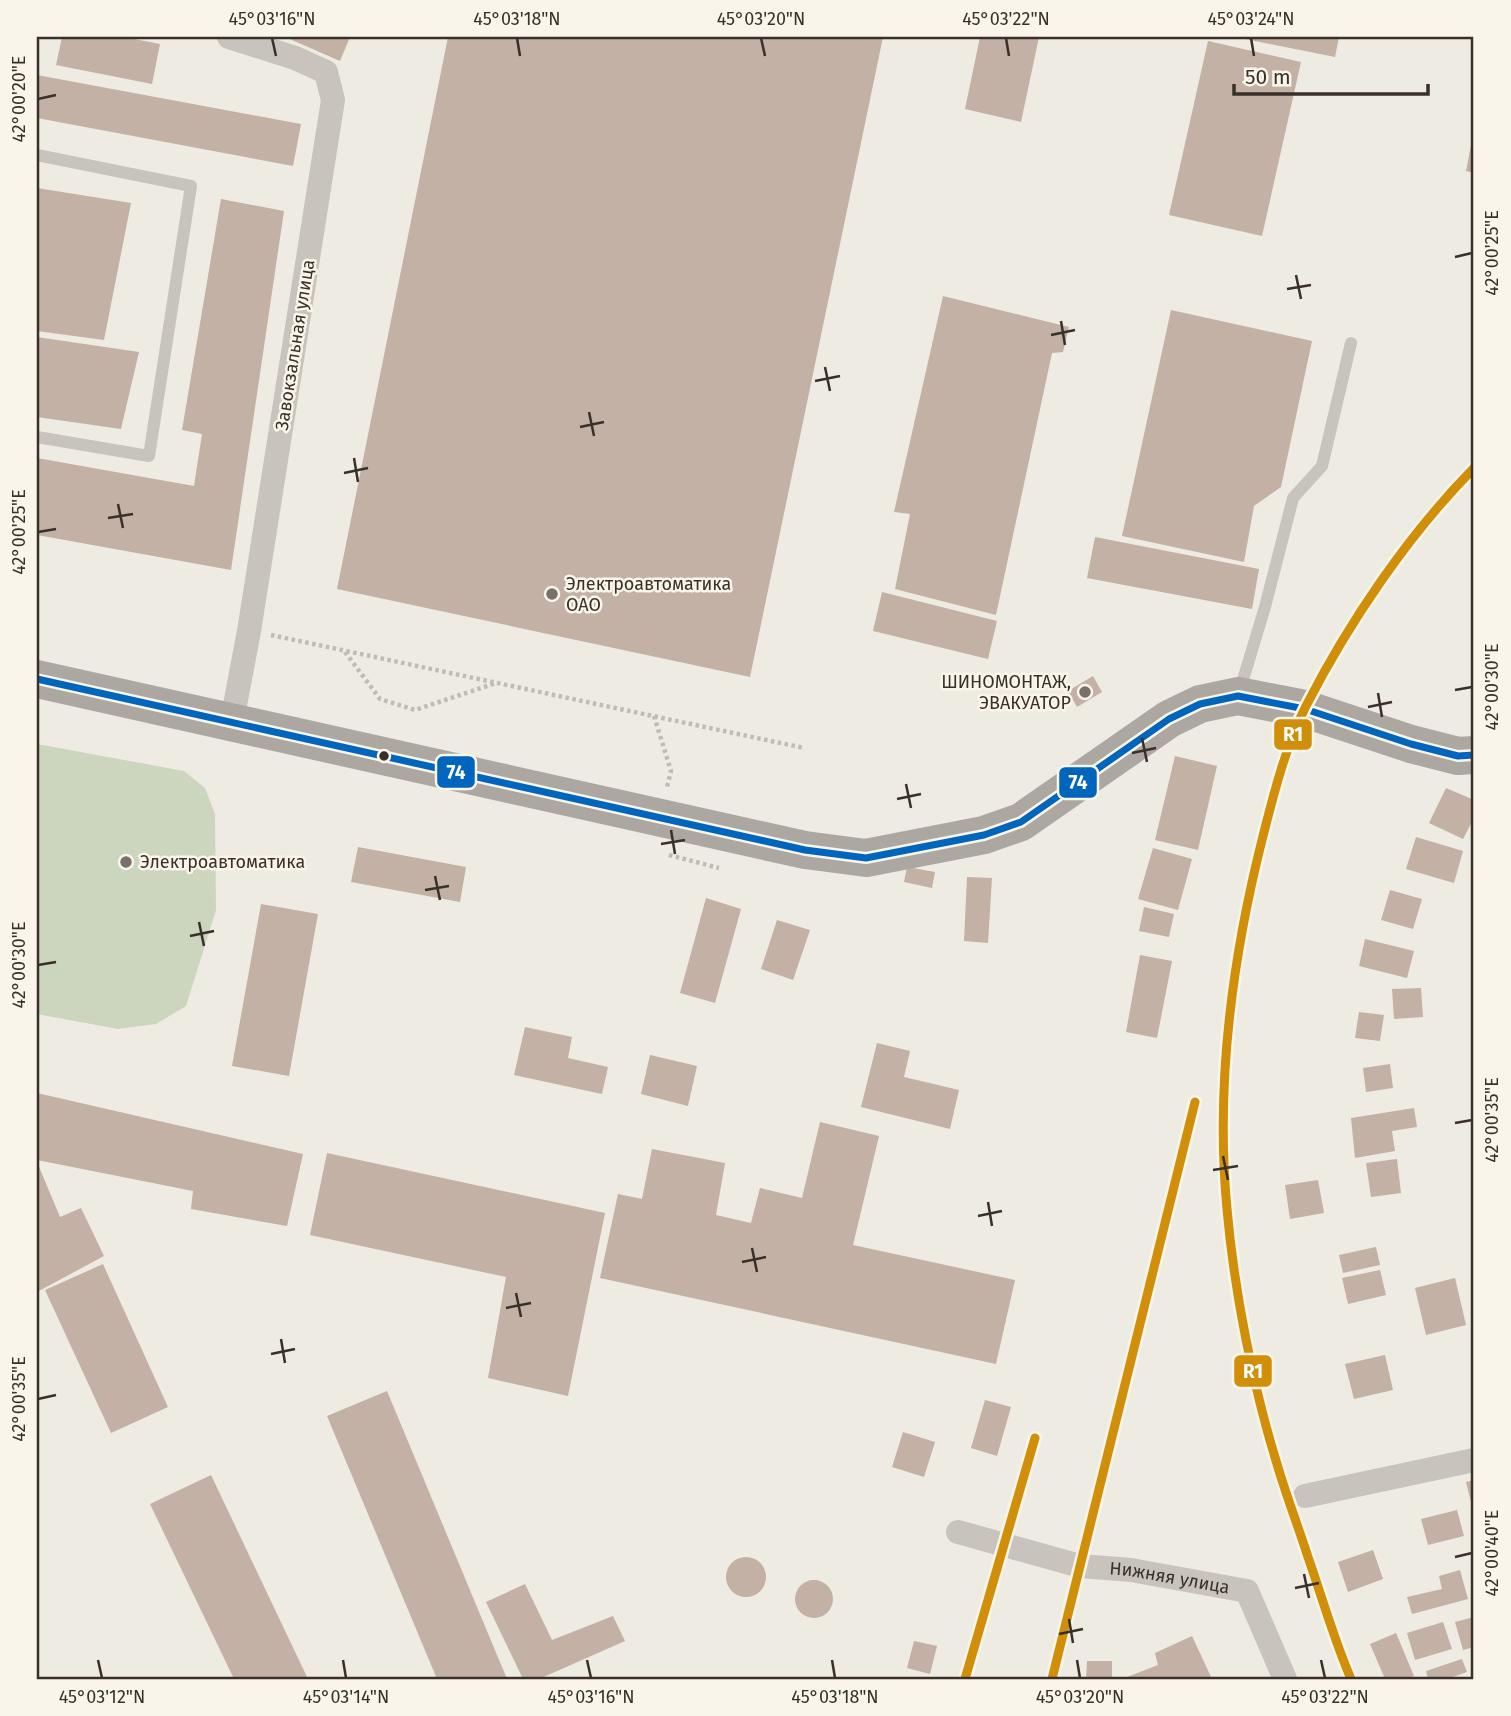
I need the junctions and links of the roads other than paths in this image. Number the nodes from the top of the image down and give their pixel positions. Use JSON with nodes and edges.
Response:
{"nodes":[{"id":1,"x":229,"y":37,"type":"edge"},
{"id":2,"x":37,"y":155,"type":"edge"},
{"id":3,"x":1351,"y":344,"type":"dead end"},
{"id":4,"x":37,"y":437,"type":"edge"},
{"id":5,"x":37,"y":679,"type":"edge"},
{"id":6,"x":1238,"y":696,"type":"junction"},
{"id":7,"x":232,"y":721,"type":"junction"},
{"id":8,"x":1474,"y":755,"type":"edge"},
{"id":9,"x":1474,"y":1460,"type":"edge"},
{"id":10,"x":1305,"y":1496,"type":"dead end"},
{"id":11,"x":958,"y":1532,"type":"dead end"},
{"id":12,"x":1285,"y":1679,"type":"edge"}],
"edges":[{"from":1,"to":7,"type":"street","name":"Завокзальная улица"},
{"from":2,"to":4,"type":"lane"},
{"from":3,"to":6,"type":"lane"},
{"from":5,"to":7,"type":"main road"},
{"from":6,"to":7,"type":"main road"},
{"from":6,"to":8,"type":"main road"},
{"from":9,"to":10,"type":"street"},
{"from":11,"to":12,"type":"street","name":"Нижняя улица"}]}
